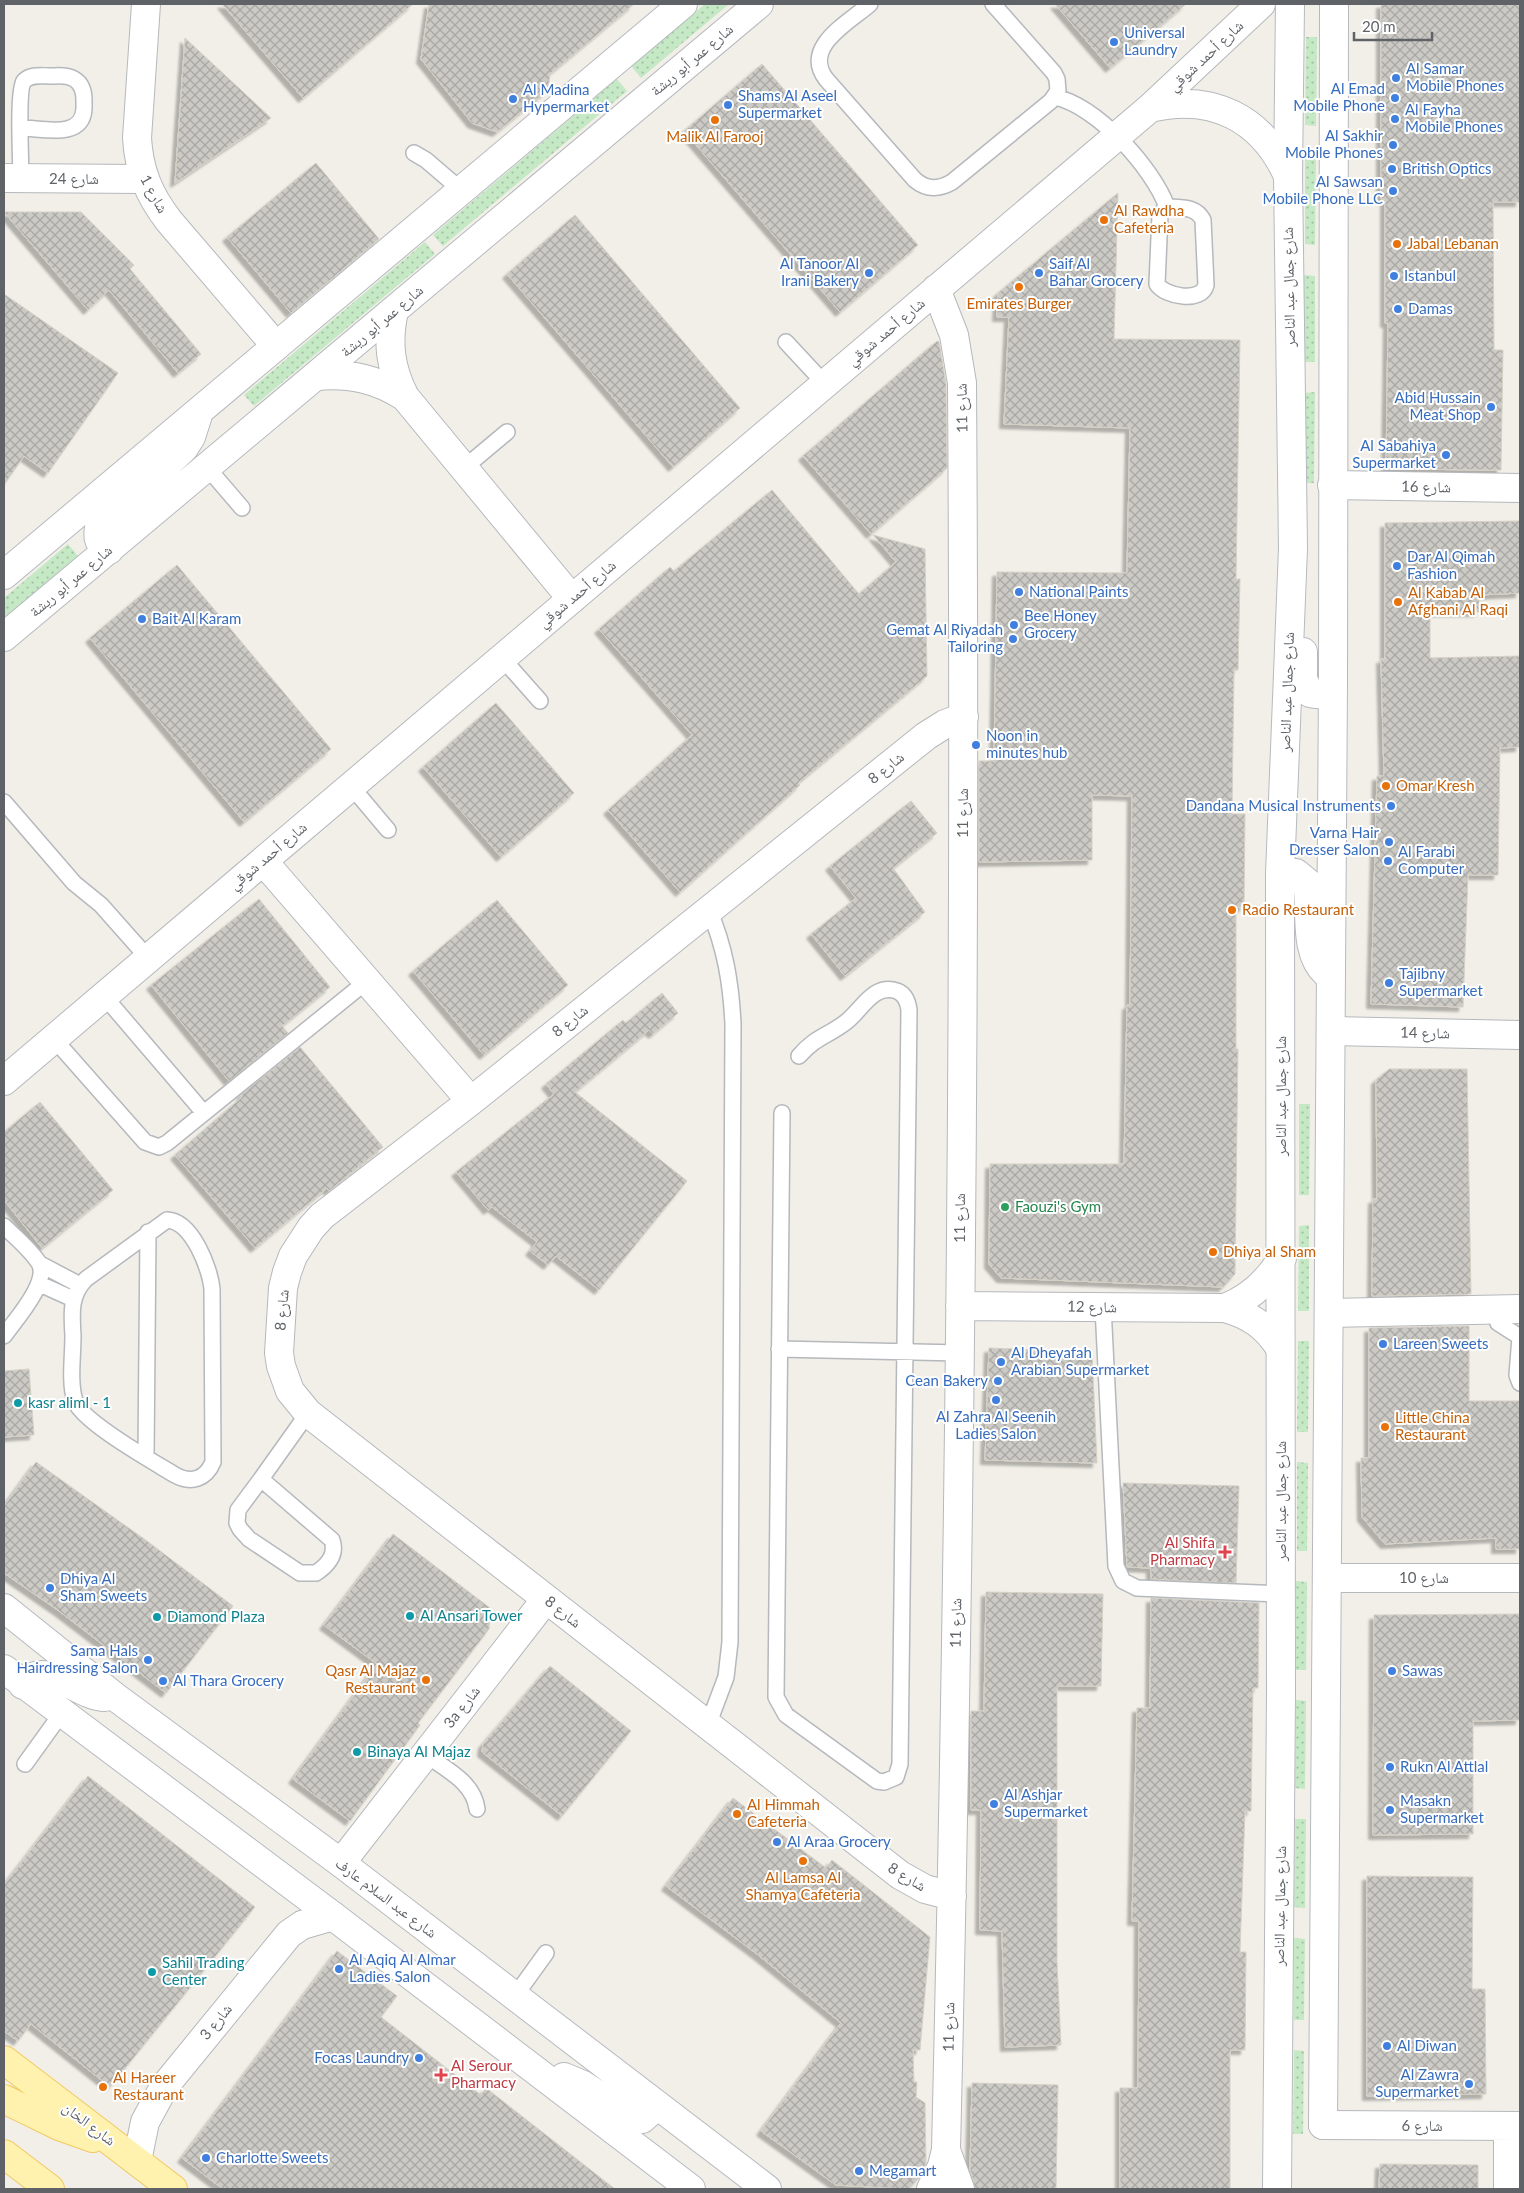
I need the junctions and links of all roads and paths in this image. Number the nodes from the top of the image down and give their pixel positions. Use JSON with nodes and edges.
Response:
{"nodes":[{"id":1,"x":147,"y":4,"type":"edge"},
{"id":2,"x":683,"y":4,"type":"edge"},
{"id":3,"x":758,"y":4,"type":"edge"},
{"id":4,"x":870,"y":4,"type":"edge"},
{"id":5,"x":993,"y":4,"type":"edge"},
{"id":6,"x":1262,"y":4,"type":"edge"},
{"id":7,"x":1290,"y":4,"type":"edge"},
{"id":8,"x":1334,"y":4,"type":"edge"},
{"id":9,"x":1055,"y":97,"type":"junction"},
{"id":10,"x":1150,"y":108,"type":"junction"},
{"id":11,"x":21,"y":128,"type":"junction"},
{"id":12,"x":1117,"y":136,"type":"junction"},
{"id":13,"x":414,"y":153,"type":"dead end"},
{"id":14,"x":1288,"y":176,"type":"junction"},
{"id":15,"x":12,"y":178,"type":"edge"},
{"id":16,"x":143,"y":179,"type":"junction"},
{"id":17,"x":461,"y":190,"type":"junction"},
{"id":18,"x":1167,"y":207,"type":"junction"},
{"id":19,"x":936,"y":290,"type":"junction"},
{"id":20,"x":394,"y":310,"type":"junction"},
{"id":21,"x":786,"y":342,"type":"dead end"},
{"id":22,"x":276,"y":346,"type":"junction"},
{"id":23,"x":317,"y":376,"type":"junction"},
{"id":24,"x":825,"y":384,"type":"junction"},
{"id":25,"x":405,"y":397,"type":"junction"},
{"id":26,"x":199,"y":411,"type":"junction"},
{"id":27,"x":507,"y":432,"type":"dead end"},
{"id":28,"x":206,"y":466,"type":"junction"},
{"id":29,"x":464,"y":468,"type":"junction"},
{"id":30,"x":1332,"y":485,"type":"junction"},
{"id":31,"x":1520,"y":488,"type":"edge"},
{"id":32,"x":242,"y":508,"type":"dead end"},
{"id":33,"x":1292,"y":548,"type":"junction"},
{"id":34,"x":109,"y":550,"type":"junction"},
{"id":35,"x":4,"y":575,"type":"edge"},
{"id":36,"x":572,"y":598,"type":"junction"},
{"id":37,"x":4,"y":637,"type":"edge"},
{"id":38,"x":502,"y":658,"type":"junction"},
{"id":39,"x":1334,"y":684,"type":"junction"},
{"id":40,"x":540,"y":700,"type":"dead end"},
{"id":41,"x":964,"y":718,"type":"junction"},
{"id":42,"x":351,"y":786,"type":"junction"},
{"id":43,"x":4,"y":802,"type":"edge"},
{"id":44,"x":388,"y":830,"type":"dead end"},
{"id":45,"x":263,"y":861,"type":"junction"},
{"id":46,"x":1280,"y":874,"type":"junction"},
{"id":47,"x":709,"y":910,"type":"junction"},
{"id":48,"x":148,"y":958,"type":"junction"},
{"id":49,"x":1331,"y":977,"type":"junction"},
{"id":50,"x":367,"y":981,"type":"junction"},
{"id":51,"x":104,"y":996,"type":"junction"},
{"id":52,"x":1331,"y":1031,"type":"junction"},
{"id":53,"x":1520,"y":1035,"type":"edge"},
{"id":54,"x":54,"y":1039,"type":"junction"},
{"id":55,"x":799,"y":1056,"type":"dead end"},
{"id":56,"x":4,"y":1081,"type":"edge"},
{"id":57,"x":471,"y":1101,"type":"junction"},
{"id":58,"x":782,"y":1112,"type":"dead end"},
{"id":59,"x":204,"y":1114,"type":"junction"},
{"id":60,"x":4,"y":1226,"type":"edge"},
{"id":61,"x":148,"y":1232,"type":"junction"},
{"id":62,"x":1282,"y":1258,"type":"junction"},
{"id":63,"x":40,"y":1264,"type":"junction"},
{"id":64,"x":40,"y":1284,"type":"junction"},
{"id":65,"x":76,"y":1292,"type":"junction"},
{"id":66,"x":960,"y":1306,"type":"junction"},
{"id":67,"x":1103,"y":1307,"type":"junction"},
{"id":68,"x":1225,"y":1308,"type":"junction"},
{"id":69,"x":1508,"y":1309,"type":"edge"},
{"id":70,"x":1329,"y":1313,"type":"junction"},
{"id":71,"x":4,"y":1336,"type":"edge"},
{"id":72,"x":1520,"y":1337,"type":"edge"},
{"id":73,"x":1280,"y":1348,"type":"junction"},
{"id":74,"x":779,"y":1349,"type":"junction"},
{"id":75,"x":905,"y":1352,"type":"junction"},
{"id":76,"x":960,"y":1353,"type":"junction"},
{"id":77,"x":1520,"y":1383,"type":"edge"},
{"id":78,"x":308,"y":1413,"type":"junction"},
{"id":79,"x":146,"y":1457,"type":"junction"},
{"id":80,"x":261,"y":1479,"type":"junction"},
{"id":81,"x":1328,"y":1578,"type":"junction"},
{"id":82,"x":1520,"y":1578,"type":"edge"},
{"id":83,"x":1281,"y":1594,"type":"junction"},
{"id":84,"x":546,"y":1599,"type":"junction"},
{"id":85,"x":4,"y":1608,"type":"edge"},
{"id":86,"x":13,"y":1677,"type":"edge"},
{"id":87,"x":114,"y":1696,"type":"junction"},
{"id":88,"x":61,"y":1714,"type":"junction"},
{"id":89,"x":708,"y":1725,"type":"junction"},
{"id":90,"x":425,"y":1754,"type":"junction"},
{"id":91,"x":25,"y":1764,"type":"dead end"},
{"id":92,"x":476,"y":1809,"type":"dead end"},
{"id":93,"x":341,"y":1863,"type":"junction"},
{"id":94,"x":952,"y":1896,"type":"junction"},
{"id":95,"x":333,"y":1916,"type":"junction"},
{"id":96,"x":546,"y":1953,"type":"dead end"},
{"id":97,"x":515,"y":1996,"type":"junction"},
{"id":98,"x":4,"y":2060,"type":"edge"},
{"id":99,"x":538,"y":2074,"type":"junction"},
{"id":100,"x":4,"y":2099,"type":"edge"},
{"id":101,"x":650,"y":2100,"type":"junction"},
{"id":102,"x":1514,"y":2126,"type":"edge"},
{"id":103,"x":116,"y":2145,"type":"junction"},
{"id":104,"x":946,"y":2150,"type":"junction"},
{"id":105,"x":4,"y":2154,"type":"edge"},
{"id":106,"x":137,"y":2161,"type":"junction"},
{"id":107,"x":50,"y":2189,"type":"edge"},
{"id":108,"x":173,"y":2189,"type":"edge"},
{"id":109,"x":691,"y":2189,"type":"edge"},
{"id":110,"x":767,"y":2189,"type":"edge"},
{"id":111,"x":931,"y":2189,"type":"edge"},
{"id":112,"x":960,"y":2189,"type":"edge"},
{"id":113,"x":1277,"y":2189,"type":"edge"},
{"id":114,"x":1508,"y":2189,"type":"edge"}],
"edges":[{"from":1,"to":16,"type":"street","name":"شارع 1"},
{"from":2,"to":17,"type":"street"},
{"from":3,"to":20,"type":"street","name":"شارع عمر أبو ريشة"},
{"from":4,"to":9,"type":"lane"},
{"from":5,"to":9,"type":"lane"},
{"from":6,"to":10,"type":"street","name":"شارع أحمد شوقي"},
{"from":7,"to":14,"type":"street","name":"شارع جمال عبد الناصر"},
{"from":8,"to":30,"type":"street"},
{"from":9,"to":12,"type":"lane"},
{"from":10,"to":12,"type":"street","name":"شارع أحمد شوقي"},
{"from":10,"to":14,"type":"street","name":"شارع أحمد شوقي"},
{"from":11,"to":11,"type":"lane"},
{"from":11,"to":15,"type":"lane"},
{"from":12,"to":18,"type":"lane"},
{"from":12,"to":19,"type":"street","name":"شارع أحمد شوقي"},
{"from":13,"to":17,"type":"lane"},
{"from":14,"to":33,"type":"street","name":"شارع جمال عبد الناصر"},
{"from":15,"to":16,"type":"street","name":"شارع 24"},
{"from":16,"to":22,"type":"street","name":"شارع 1"},
{"from":17,"to":22,"type":"street"},
{"from":18,"to":18,"type":"lane"},
{"from":19,"to":24,"type":"street","name":"شارع أحمد شوقي"},
{"from":19,"to":41,"type":"street","name":"شارع 11"},
{"from":20,"to":23,"type":"street","name":"شارع عمر أبو ريشة"},
{"from":20,"to":25,"type":"street"},
{"from":21,"to":24,"type":"lane"},
{"from":22,"to":26,"type":"street"},
{"from":23,"to":25,"type":"street"},
{"from":23,"to":28,"type":"street","name":"شارع عمر أبو ريشة"},
{"from":24,"to":36,"type":"street","name":"شارع أحمد شوقي"},
{"from":25,"to":29,"type":"street"},
{"from":26,"to":34,"type":"street"},
{"from":26,"to":35,"type":"street"},
{"from":27,"to":29,"type":"lane"},
{"from":28,"to":32,"type":"lane"},
{"from":28,"to":34,"type":"street","name":"شارع عمر أبو ريشة"},
{"from":29,"to":36,"type":"street"},
{"from":30,"to":31,"type":"street","name":"شارع 16"},
{"from":30,"to":39,"type":"street"},
{"from":33,"to":39,"type":"street"},
{"from":33,"to":46,"type":"street","name":"شارع جمال عبد الناصر"},
{"from":34,"to":37,"type":"street","name":"شارع عمر أبو ريشة"},
{"from":36,"to":38,"type":"street","name":"شارع أحمد شوقي"},
{"from":38,"to":40,"type":"lane"},
{"from":38,"to":42,"type":"street","name":"شارع أحمد شوقي"},
{"from":39,"to":49,"type":"street"},
{"from":41,"to":47,"type":"street","name":"شارع 8"},
{"from":41,"to":66,"type":"street","name":"شارع 11"},
{"from":42,"to":44,"type":"lane"},
{"from":42,"to":45,"type":"street","name":"شارع أحمد شوقي"},
{"from":43,"to":48,"type":"lane"},
{"from":45,"to":48,"type":"street","name":"شارع أحمد شوقي"},
{"from":45,"to":50,"type":"street"},
{"from":46,"to":49,"type":"street"},
{"from":46,"to":62,"type":"street","name":"شارع جمال عبد الناصر"},
{"from":47,"to":57,"type":"street","name":"شارع 8"},
{"from":47,"to":89,"type":"lane"},
{"from":48,"to":51,"type":"street","name":"شارع أحمد شوقي"},
{"from":49,"to":52,"type":"street"},
{"from":50,"to":57,"type":"street"},
{"from":50,"to":59,"type":"lane"},
{"from":51,"to":54,"type":"street","name":"شارع أحمد شوقي"},
{"from":51,"to":59,"type":"lane"},
{"from":52,"to":53,"type":"street","name":"شارع 14"},
{"from":52,"to":70,"type":"street"},
{"from":54,"to":56,"type":"street","name":"شارع أحمد شوقي"},
{"from":54,"to":59,"type":"lane"},
{"from":55,"to":75,"type":"lane"},
{"from":57,"to":78,"type":"street","name":"شارع 8"},
{"from":58,"to":74,"type":"lane"},
{"from":60,"to":63,"type":"lane"},
{"from":61,"to":65,"type":"lane"},
{"from":61,"to":79,"type":"lane"},
{"from":61,"to":79,"type":"lane"},
{"from":62,"to":68,"type":"street","name":"شارع 12"},
{"from":62,"to":73,"type":"street","name":"شارع جمال عبد الناصر"},
{"from":63,"to":64,"type":"lane"},
{"from":63,"to":65,"type":"lane"},
{"from":64,"to":65,"type":"lane"},
{"from":64,"to":71,"type":"lane"},
{"from":65,"to":79,"type":"lane"},
{"from":66,"to":67,"type":"street","name":"شارع 12"},
{"from":66,"to":76,"type":"street","name":"شارع 11"},
{"from":67,"to":68,"type":"street","name":"شارع 12"},
{"from":67,"to":83,"type":"lane"},
{"from":68,"to":73,"type":"street","name":"شارع 12"},
{"from":69,"to":70,"type":"street"},
{"from":69,"to":72,"type":"lane"},
{"from":70,"to":81,"type":"street"},
{"from":72,"to":77,"type":"lane"},
{"from":73,"to":83,"type":"street","name":"شارع جمال عبد الناصر"},
{"from":74,"to":75,"type":"lane"},
{"from":74,"to":75,"type":"lane"},
{"from":75,"to":76,"type":"lane"},
{"from":76,"to":94,"type":"street","name":"شارع 11"},
{"from":78,"to":80,"type":"lane"},
{"from":78,"to":84,"type":"street","name":"شارع 8"},
{"from":80,"to":80,"type":"lane"},
{"from":81,"to":82,"type":"street","name":"شارع 10"},
{"from":81,"to":102,"type":"street","name":"شارع 6"},
{"from":83,"to":113,"type":"street","name":"شارع جمال عبد الناصر"},
{"from":84,"to":89,"type":"street","name":"شارع 8"},
{"from":84,"to":90,"type":"street","name":"3a شارع"},
{"from":85,"to":87,"type":"street","name":"شارع عبد السلام عارف"},
{"from":86,"to":87,"type":"street"},
{"from":86,"to":88,"type":"street"},
{"from":87,"to":93,"type":"street","name":"شارع عبد السلام عارف"},
{"from":88,"to":91,"type":"lane"},
{"from":88,"to":95,"type":"street"},
{"from":89,"to":94,"type":"street","name":"شارع 8"},
{"from":90,"to":92,"type":"lane"},
{"from":90,"to":93,"type":"street","name":"3a شارع"},
{"from":93,"to":97,"type":"street","name":"شارع عبد السلام عارف"},
{"from":94,"to":104,"type":"street","name":"شارع 11"},
{"from":95,"to":99,"type":"street"},
{"from":95,"to":106,"type":"street","name":"شارع 3"},
{"from":96,"to":97,"type":"lane"},
{"from":97,"to":101,"type":"street","name":"شارع عبد السلام عارف"},
{"from":98,"to":103,"type":"main road","name":"شارع الخان"},
{"from":99,"to":101,"type":"street"},
{"from":99,"to":109,"type":"street"},
{"from":100,"to":103,"type":"main road"},
{"from":101,"to":110,"type":"street","name":"شارع عبد السلام عارف"},
{"from":102,"to":114,"type":"street"},
{"from":103,"to":106,"type":"main road","name":"شارع الخان"},
{"from":104,"to":111,"type":"street","name":"شارع 11"},
{"from":104,"to":112,"type":"street","name":"شارع 11"},
{"from":105,"to":107,"type":"main road"},
{"from":106,"to":108,"type":"main road","name":"شارع الخان"}]}
